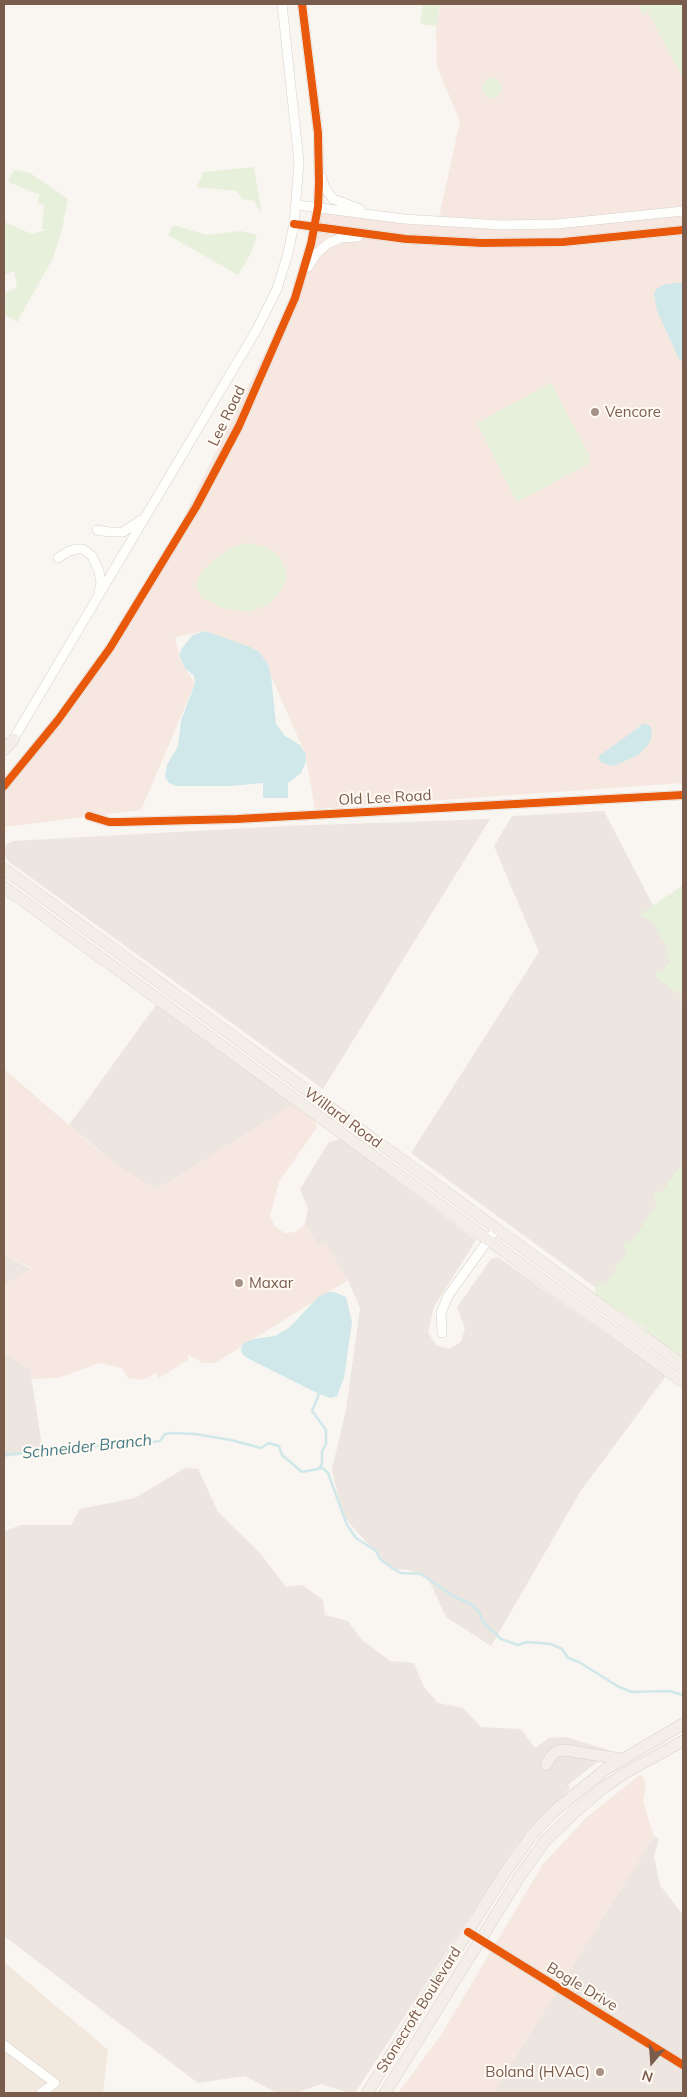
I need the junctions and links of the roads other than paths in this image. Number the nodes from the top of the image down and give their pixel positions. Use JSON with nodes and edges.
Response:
{"nodes":[{"id":1,"x":282,"y":4,"type":"edge"},
{"id":2,"x":302,"y":4,"type":"edge"},
{"id":3,"x":319,"y":170,"type":"junction"},
{"id":4,"x":297,"y":205,"type":"junction"},
{"id":5,"x":318,"y":207,"type":"junction"},
{"id":6,"x":683,"y":211,"type":"edge"},
{"id":7,"x":404,"y":219,"type":"junction"},
{"id":8,"x":294,"y":224,"type":"junction"},
{"id":9,"x":315,"y":227,"type":"junction"},
{"id":10,"x":683,"y":230,"type":"edge"},
{"id":11,"x":396,"y":237,"type":"junction"},
{"id":12,"x":302,"y":278,"type":"junction"},
{"id":13,"x":150,"y":511,"type":"junction"},
{"id":14,"x":97,"y":530,"type":"dead end"},
{"id":15,"x":58,"y":558,"type":"dead end"},
{"id":16,"x":98,"y":598,"type":"junction"},
{"id":17,"x":14,"y":739,"type":"joint"},
{"id":18,"x":4,"y":752,"type":"edge"},
{"id":19,"x":4,"y":786,"type":"edge"},
{"id":20,"x":683,"y":795,"type":"edge"},
{"id":21,"x":89,"y":816,"type":"dead end"},
{"id":22,"x":4,"y":869,"type":"edge"},
{"id":23,"x":4,"y":887,"type":"edge"},
{"id":24,"x":496,"y":1229,"type":"junction"},
{"id":25,"x":487,"y":1241,"type":"junction"},
{"id":26,"x":442,"y":1332,"type":"dead end"},
{"id":27,"x":683,"y":1365,"type":"edge"},
{"id":28,"x":683,"y":1382,"type":"edge"},
{"id":29,"x":683,"y":1724,"type":"edge"},
{"id":30,"x":683,"y":1741,"type":"edge"},
{"id":31,"x":621,"y":1759,"type":"junction"},
{"id":32,"x":546,"y":1765,"type":"dead end"},
{"id":33,"x":468,"y":1932,"type":"junction"},
{"id":34,"x":480,"y":1940,"type":"junction"},
{"id":35,"x":4,"y":2044,"type":"edge"},
{"id":36,"x":683,"y":2065,"type":"edge"},
{"id":37,"x":41,"y":2093,"type":"edge"},
{"id":38,"x":367,"y":2093,"type":"edge"},
{"id":39,"x":385,"y":2093,"type":"edge"}],
"edges":[{"from":1,"to":4,"type":"street","name":"Lee Road"},
{"from":2,"to":3,"type":"street","name":"Lee Road"},
{"from":3,"to":5,"type":"street","name":"Lee Road"},
{"from":3,"to":7,"type":"street"},
{"from":4,"to":5,"type":"street"},
{"from":4,"to":8,"type":"street","name":"Lee Road"},
{"from":5,"to":7,"type":"street"},
{"from":5,"to":9,"type":"street","name":"Lee Road"},
{"from":6,"to":7,"type":"street"},
{"from":8,"to":9,"type":"street"},
{"from":8,"to":13,"type":"street","name":"Lee Road"},
{"from":9,"to":11,"type":"street"},
{"from":9,"to":12,"type":"street","name":"Lee Road"},
{"from":10,"to":11,"type":"street"},
{"from":11,"to":12,"type":"street"},
{"from":12,"to":19,"type":"street","name":"Lee Road"},
{"from":13,"to":14,"type":"street"},
{"from":13,"to":16,"type":"street","name":"Lee Road"},
{"from":15,"to":16,"type":"street"},
{"from":16,"to":17,"type":"street","name":"Lee Road"},
{"from":17,"to":18,"type":"main road"},
{"from":20,"to":21,"type":"street","name":"Old Lee Road"},
{"from":22,"to":24,"type":"main road","name":"Willard Road"},
{"from":23,"to":25,"type":"main road","name":"Willard Road"},
{"from":24,"to":25,"type":"street"},
{"from":24,"to":27,"type":"main road","name":"Willard Road"},
{"from":25,"to":26,"type":"street"},
{"from":25,"to":28,"type":"main road","name":"Willard Road"},
{"from":29,"to":31,"type":"main road","name":"Stonecroft Boulevard"},
{"from":30,"to":34,"type":"main road","name":"Stonecroft Boulevard"},
{"from":31,"to":32,"type":"main road"},
{"from":31,"to":33,"type":"main road","name":"Stonecroft Boulevard"},
{"from":33,"to":34,"type":"street","name":"Bogle Drive"},
{"from":33,"to":38,"type":"main road","name":"Stonecroft Boulevard"},
{"from":34,"to":36,"type":"street","name":"Bogle Drive"},
{"from":34,"to":39,"type":"main road","name":"Stonecroft Boulevard"},
{"from":35,"to":37,"type":"street"}]}
